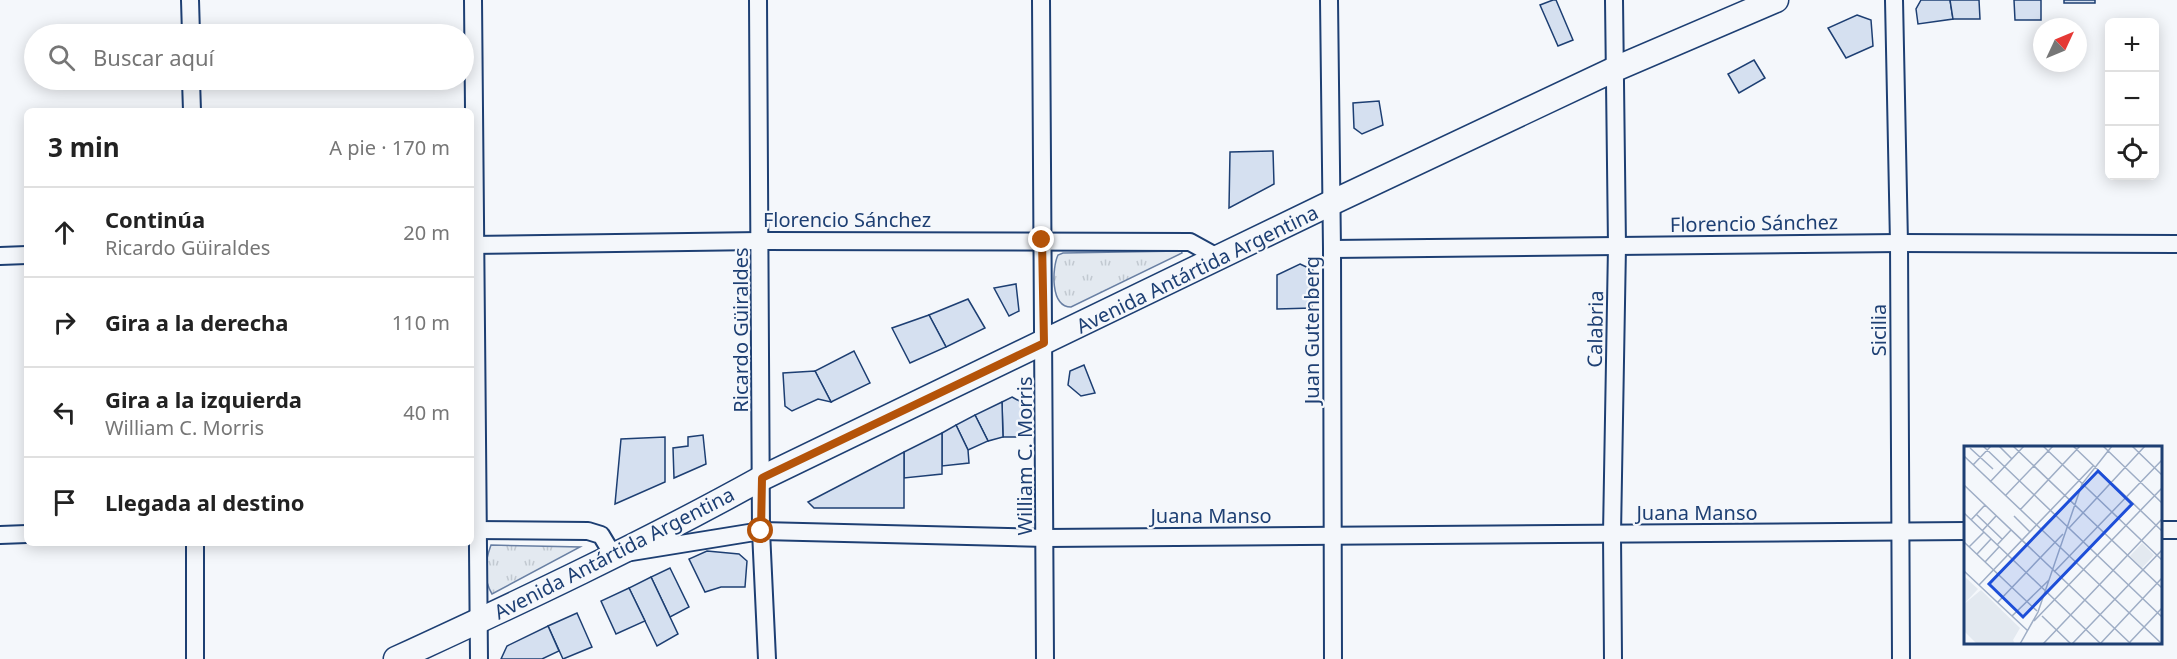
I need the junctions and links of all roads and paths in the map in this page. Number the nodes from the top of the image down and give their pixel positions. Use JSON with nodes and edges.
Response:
{"nodes":[{"id":1,"x":190,"y":0,"type":"edge"},
{"id":2,"x":473,"y":0,"type":"edge"},
{"id":3,"x":758,"y":0,"type":"edge"},
{"id":4,"x":1041,"y":0,"type":"edge"},
{"id":5,"x":1329,"y":0,"type":"edge"},
{"id":6,"x":1614,"y":0,"type":"edge"},
{"id":7,"x":1776,"y":0,"type":"edge"},
{"id":8,"x":1894,"y":0,"type":"edge"},
{"id":9,"x":191,"y":24,"type":"edge"},
{"id":10,"x":473,"y":24,"type":"edge"},
{"id":11,"x":1615,"y":69,"type":"junction"},
{"id":12,"x":191,"y":90,"type":"edge"},
{"id":13,"x":473,"y":90,"type":"edge"},
{"id":14,"x":192,"y":108,"type":"edge"},
{"id":15,"x":473,"y":108,"type":"edge"},
{"id":16,"x":1331,"y":203,"type":"junction"},
{"id":17,"x":760,"y":240,"type":"junction"},
{"id":18,"x":1042,"y":240,"type":"junction"},
{"id":19,"x":1899,"y":243,"type":"junction"},
{"id":20,"x":2177,"y":244,"type":"edge"},
{"id":21,"x":474,"y":245,"type":"edge"},
{"id":22,"x":1617,"y":246,"type":"junction"},
{"id":23,"x":1332,"y":249,"type":"junction"},
{"id":24,"x":24,"y":255,"type":"edge"},
{"id":25,"x":0,"y":256,"type":"edge"},
{"id":26,"x":1219,"y":258,"type":"junction"},
{"id":27,"x":1044,"y":343,"type":"junction"},
{"id":28,"x":762,"y":478,"type":"junction"},
{"id":29,"x":474,"y":530,"type":"edge"},
{"id":30,"x":761,"y":531,"type":"junction"},
{"id":31,"x":1964,"y":531,"type":"edge"},
{"id":32,"x":1900,"y":532,"type":"junction"},
{"id":33,"x":24,"y":534,"type":"edge"},
{"id":34,"x":1612,"y":534,"type":"junction"},
{"id":35,"x":0,"y":535,"type":"edge"},
{"id":36,"x":1333,"y":536,"type":"junction"},
{"id":37,"x":1046,"y":538,"type":"junction"},
{"id":38,"x":195,"y":546,"type":"edge"},
{"id":39,"x":614,"y":555,"type":"junction"},
{"id":40,"x":479,"y":621,"type":"junction"},
{"id":41,"x":195,"y":659,"type":"edge"},
{"id":42,"x":396,"y":659,"type":"edge"},
{"id":43,"x":479,"y":659,"type":"edge"},
{"id":44,"x":767,"y":659,"type":"edge"},
{"id":45,"x":1045,"y":659,"type":"edge"},
{"id":46,"x":1332,"y":659,"type":"edge"},
{"id":47,"x":1613,"y":659,"type":"edge"},
{"id":48,"x":1901,"y":659,"type":"edge"}],
"edges":[{"from":1,"to":9,"type":"street"},
{"from":2,"to":10,"type":"street"},
{"from":3,"to":17,"type":"street","name":"Ricardo Güiraldes"},
{"from":4,"to":18,"type":"street","name":"William C. Morris"},
{"from":5,"to":16,"type":"street","name":"Juan Gutenberg"},
{"from":6,"to":11,"type":"street","name":"Calabria"},
{"from":7,"to":11,"type":"main road","name":"Avenida Antártida Argentina"},
{"from":8,"to":19,"type":"street","name":"Sicilia"},
{"from":11,"to":16,"type":"main road","name":"Avenida Antártida Argentina"},
{"from":11,"to":22,"type":"street","name":"Calabria"},
{"from":12,"to":14,"type":"street"},
{"from":13,"to":15,"type":"street"},
{"from":16,"to":23,"type":"street","name":"Juan Gutenberg"},
{"from":16,"to":26,"type":"main road","name":"Avenida Antártida Argentina"},
{"from":17,"to":18,"type":"street","name":"Florencio Sánchez"},
{"from":17,"to":21,"type":"street","name":"Florencio Sánchez"},
{"from":17,"to":28,"type":"street","name":"Ricardo Güiraldes"},
{"from":18,"to":26,"type":"street","name":"Florencio Sánchez"},
{"from":18,"to":27,"type":"street","name":"William C. Morris"},
{"from":19,"to":20,"type":"street","name":"Florencio Sánchez"},
{"from":19,"to":22,"type":"street","name":"Florencio Sánchez"},
{"from":19,"to":32,"type":"street","name":"Sicilia"},
{"from":22,"to":23,"type":"street","name":"Florencio Sánchez"},
{"from":22,"to":34,"type":"street","name":"Calabria"},
{"from":23,"to":36,"type":"street","name":"Juan Gutenberg"},
{"from":24,"to":25,"type":"street"},
{"from":26,"to":27,"type":"main road","name":"Avenida Antártida Argentina"},
{"from":27,"to":28,"type":"main road","name":"Avenida Antártida Argentina"},
{"from":27,"to":37,"type":"street","name":"William C. Morris"},
{"from":28,"to":30,"type":"street","name":"Ricardo Güiraldes"},
{"from":28,"to":39,"type":"main road","name":"Avenida Antártida Argentina"},
{"from":29,"to":39,"type":"street"},
{"from":29,"to":40,"type":"street"},
{"from":30,"to":37,"type":"street","name":"Juana Manso"},
{"from":30,"to":39,"type":"street","name":"Juana Manso"},
{"from":30,"to":44,"type":"street","name":"Ricardo Güiraldes"},
{"from":31,"to":32,"type":"street","name":"Juana Manso"},
{"from":32,"to":34,"type":"street","name":"Juana Manso"},
{"from":32,"to":48,"type":"street","name":"Sicilia"},
{"from":33,"to":35,"type":"street"},
{"from":34,"to":36,"type":"street","name":"Juana Manso"},
{"from":34,"to":47,"type":"street","name":"Calabria"},
{"from":36,"to":37,"type":"street","name":"Juana Manso"},
{"from":36,"to":46,"type":"street","name":"Juan Gutenberg"},
{"from":37,"to":45,"type":"street","name":"William C. Morris"},
{"from":38,"to":41,"type":"street"},
{"from":39,"to":40,"type":"main road","name":"Avenida Antártida Argentina"},
{"from":40,"to":42,"type":"main road","name":"Avenida Antártida Argentina"},
{"from":40,"to":43,"type":"street"}]}
